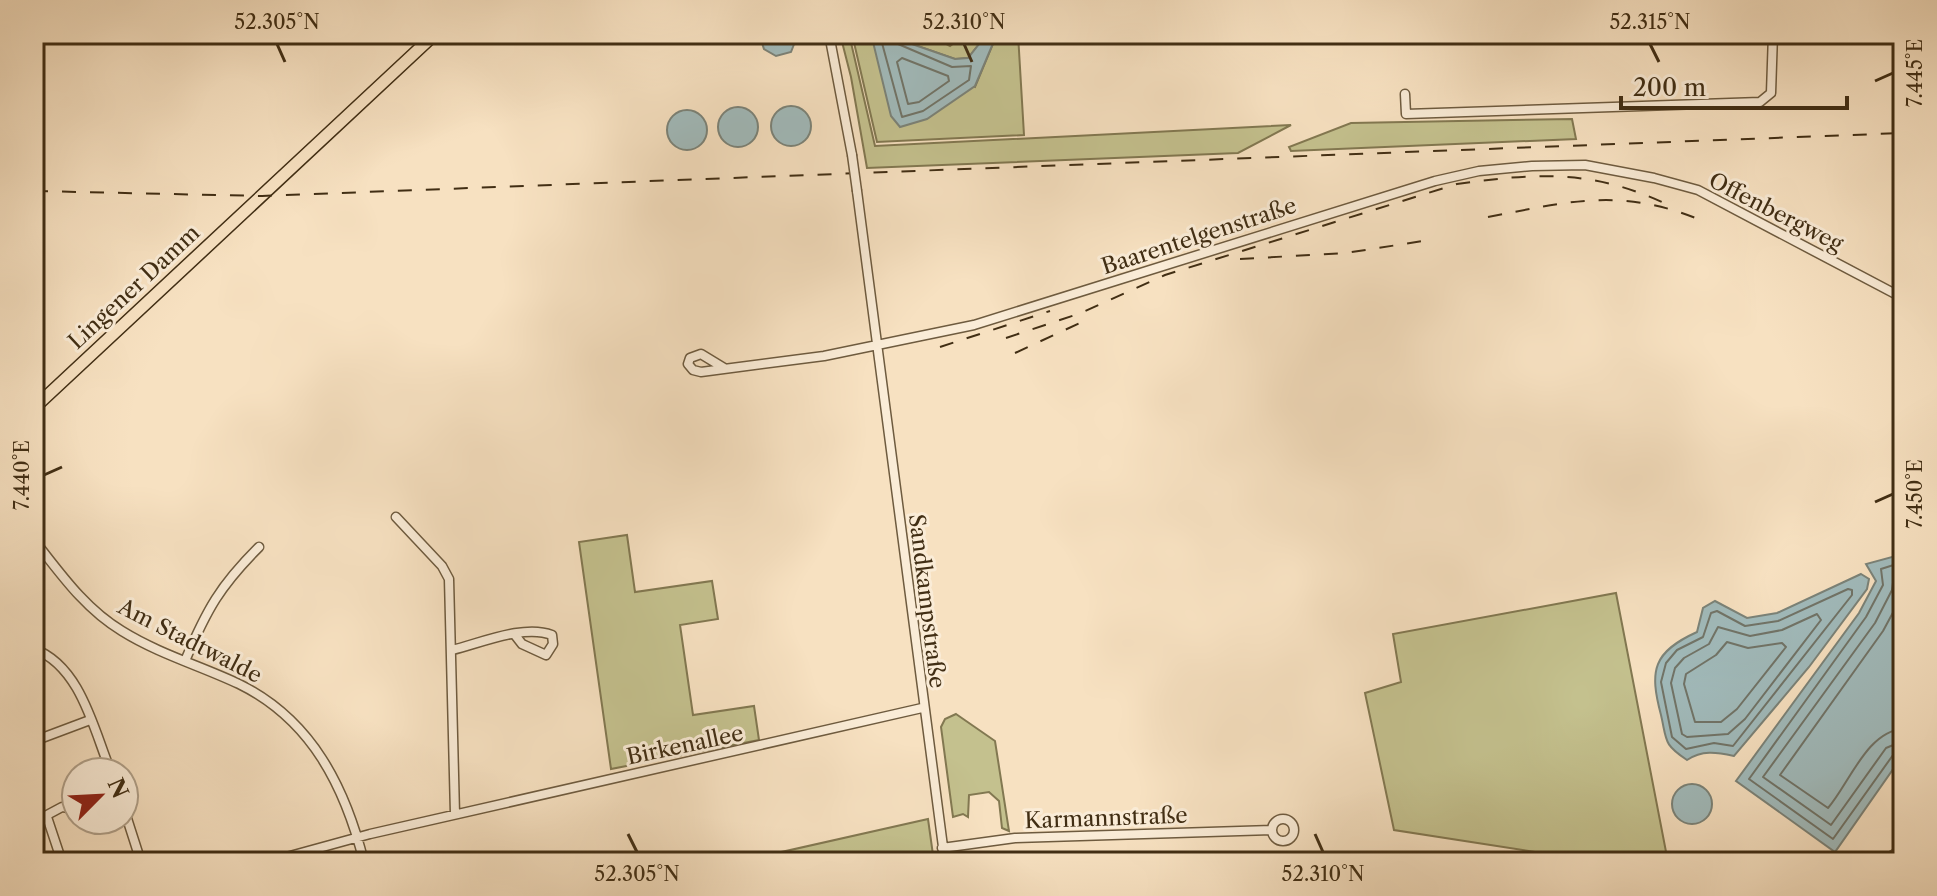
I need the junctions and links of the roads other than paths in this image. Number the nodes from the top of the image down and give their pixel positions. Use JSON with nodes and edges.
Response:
{"nodes":[{"id":1,"x":435,"y":34,"type":"edge"},
{"id":2,"x":829,"y":34,"type":"edge"},
{"id":3,"x":1773,"y":34,"type":"edge"},
{"id":4,"x":1405,"y":94,"type":"dead end"},
{"id":5,"x":1532,"y":166,"type":"joint"},
{"id":6,"x":1903,"y":298,"type":"edge"},
{"id":7,"x":878,"y":344,"type":"junction"},
{"id":8,"x":724,"y":368,"type":"dead end"},
{"id":9,"x":34,"y":408,"type":"edge"},
{"id":10,"x":396,"y":517,"type":"dead end"},
{"id":11,"x":34,"y":540,"type":"edge"},
{"id":12,"x":259,"y":547,"type":"dead end"},
{"id":13,"x":515,"y":635,"type":"dead end"},
{"id":14,"x":34,"y":649,"type":"edge"},
{"id":15,"x":452,"y":650,"type":"junction"},
{"id":16,"x":185,"y":661,"type":"junction"},
{"id":17,"x":922,"y":708,"type":"junction"},
{"id":18,"x":90,"y":720,"type":"junction"},
{"id":19,"x":34,"y":741,"type":"edge"},
{"id":20,"x":105,"y":756,"type":"edge"},
{"id":21,"x":60,"y":808,"type":"edge"},
{"id":22,"x":455,"y":814,"type":"junction"},
{"id":23,"x":47,"y":817,"type":"junction"},
{"id":24,"x":34,"y":822,"type":"edge"},
{"id":25,"x":1272,"y":830,"type":"dead end"},
{"id":26,"x":133,"y":836,"type":"edge"},
{"id":27,"x":358,"y":837,"type":"junction"},
{"id":28,"x":942,"y":848,"type":"junction"},
{"id":29,"x":1903,"y":849,"type":"edge"},
{"id":30,"x":62,"y":862,"type":"edge"},
{"id":31,"x":141,"y":862,"type":"edge"},
{"id":32,"x":268,"y":862,"type":"edge"},
{"id":33,"x":364,"y":862,"type":"edge"},
{"id":34,"x":945,"y":862,"type":"edge"},
{"id":35,"x":1881,"y":862,"type":"edge"}],
"edges":[{"from":1,"to":9,"type":"main road","name":"Lingener Damm"},
{"from":2,"to":7,"type":"street","name":"Sandkampstraße","bridge":true},
{"from":3,"to":4,"type":"street"},
{"from":5,"to":6,"type":"street","name":"Offenbergweg"},
{"from":5,"to":7,"type":"street","name":"Baarentelgenstraße"},
{"from":7,"to":8,"type":"street"},
{"from":7,"to":17,"type":"street","name":"Sandkampstraße"},
{"from":10,"to":15,"type":"street"},
{"from":11,"to":16,"type":"street","name":"Am Stadtwalde"},
{"from":12,"to":16,"type":"street"},
{"from":13,"to":15,"type":"street"},
{"from":14,"to":18,"type":"street"},
{"from":15,"to":22,"type":"street"},
{"from":16,"to":27,"type":"street","name":"Am Stadtwalde"},
{"from":17,"to":22,"type":"street","name":"Birkenallee"},
{"from":17,"to":28,"type":"street","name":"Sandkampstraße"},
{"from":18,"to":19,"type":"street"},
{"from":18,"to":20,"type":"street"},
{"from":21,"to":23,"type":"street"},
{"from":22,"to":27,"type":"street","name":"Birkenallee"},
{"from":23,"to":24,"type":"street"},
{"from":23,"to":30,"type":"street"},
{"from":25,"to":28,"type":"street","name":"Karmannstraße"},
{"from":26,"to":31,"type":"street"},
{"from":27,"to":32,"type":"street","name":"Birkenallee"},
{"from":27,"to":33,"type":"street","name":"Am Stadtwalde"},
{"from":28,"to":34,"type":"street","name":"Sandkampstraße"},
{"from":29,"to":35,"type":"street"}]}
